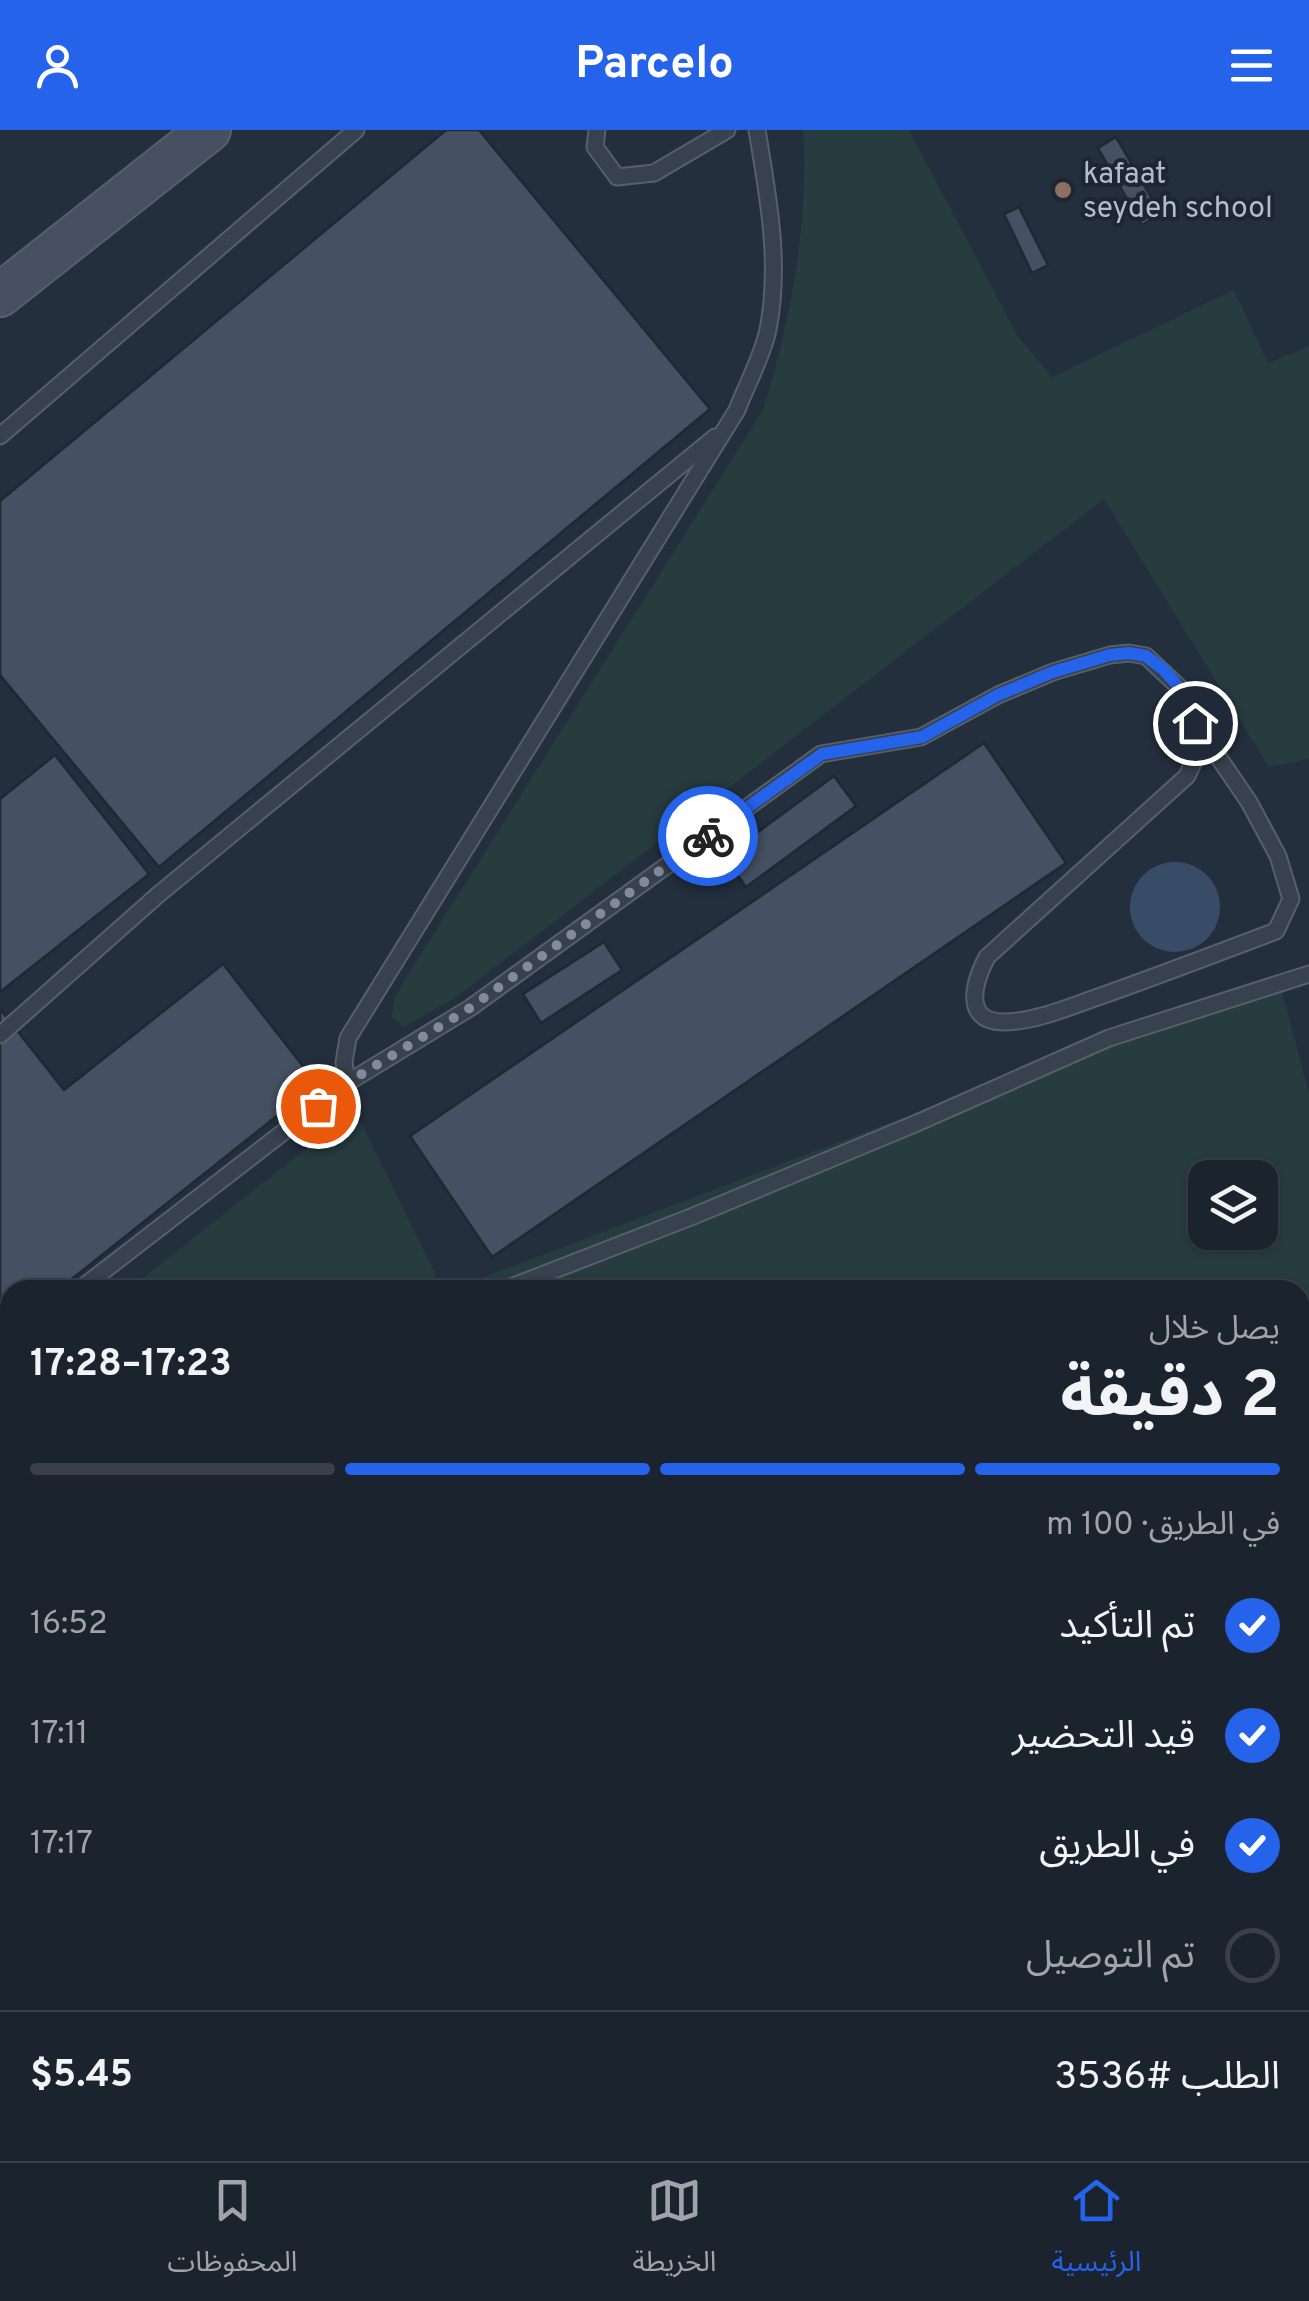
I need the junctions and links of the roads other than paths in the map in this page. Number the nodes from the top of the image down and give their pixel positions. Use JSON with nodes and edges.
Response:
{"nodes":[{"id":1,"x":209,"y":130,"type":"edge"},
{"id":2,"x":356,"y":130,"type":"edge"},
{"id":3,"x":597,"y":130,"type":"edge"},
{"id":4,"x":727,"y":130,"type":"edge"},
{"id":5,"x":757,"y":130,"type":"edge"},
{"id":6,"x":0,"y":295,"type":"edge"},
{"id":7,"x":726,"y":428,"type":"junction"},
{"id":8,"x":0,"y":436,"type":"edge"},
{"id":9,"x":1195,"y":723,"type":"junction"},
{"id":10,"x":1309,"y":974,"type":"edge"},
{"id":11,"x":0,"y":1035,"type":"edge"},
{"id":12,"x":347,"y":1083,"type":"junction"},
{"id":13,"x":91,"y":1280,"type":"edge"},
{"id":14,"x":529,"y":1280,"type":"edge"}],
"edges":[{"from":1,"to":6,"type":"main road"},
{"from":2,"to":8,"type":"lane"},
{"from":3,"to":4,"type":"lane"},
{"from":5,"to":7,"type":"lane"},
{"from":7,"to":11,"type":"lane"},
{"from":7,"to":12,"type":"lane"},
{"from":9,"to":9,"type":"lane"},
{"from":9,"to":12,"type":"lane"},
{"from":10,"to":14,"type":"lane"},
{"from":12,"to":13,"type":"lane"}]}
